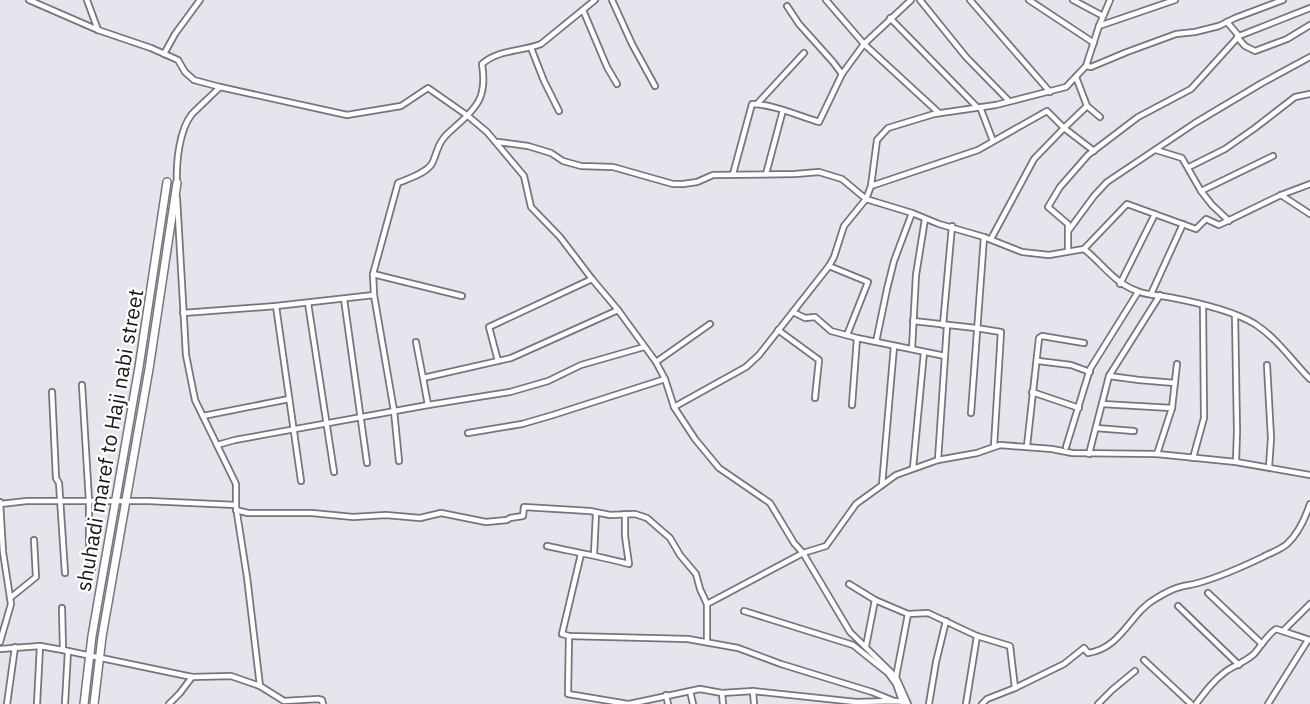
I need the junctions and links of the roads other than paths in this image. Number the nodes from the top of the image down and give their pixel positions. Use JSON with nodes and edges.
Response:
{"nodes":[{"id":1,"x":29,"y":0,"type":"edge"},
{"id":2,"x":87,"y":0,"type":"edge"},
{"id":3,"x":200,"y":0,"type":"edge"},
{"id":4,"x":612,"y":0,"type":"edge"},
{"id":5,"x":826,"y":0,"type":"edge"},
{"id":6,"x":911,"y":0,"type":"edge"},
{"id":7,"x":920,"y":0,"type":"edge"},
{"id":8,"x":970,"y":0,"type":"edge"},
{"id":9,"x":1029,"y":0,"type":"edge"},
{"id":10,"x":1073,"y":0,"type":"edge"},
{"id":11,"x":1110,"y":0,"type":"edge"},
{"id":12,"x":1175,"y":0,"type":"edge"},
{"id":13,"x":1283,"y":0,"type":"edge"},
{"id":14,"x":592,"y":1,"type":"edge"},
{"id":15,"x":787,"y":6,"type":"dead end"},
{"id":16,"x":1310,"y":8,"type":"edge"},
{"id":17,"x":583,"y":10,"type":"junction"},
{"id":18,"x":1103,"y":16,"type":"junction"},
{"id":19,"x":890,"y":18,"type":"junction"},
{"id":20,"x":1227,"y":22,"type":"junction"},
{"id":21,"x":1310,"y":25,"type":"edge"},
{"id":22,"x":1099,"y":26,"type":"junction"},
{"id":23,"x":98,"y":30,"type":"junction"},
{"id":24,"x":1238,"y":37,"type":"junction"},
{"id":25,"x":1094,"y":43,"type":"junction"},
{"id":26,"x":864,"y":44,"type":"junction"},
{"id":27,"x":531,"y":48,"type":"junction"},
{"id":28,"x":804,"y":53,"type":"dead end"},
{"id":29,"x":164,"y":54,"type":"junction"},
{"id":30,"x":1310,"y":57,"type":"edge"},
{"id":31,"x":1086,"y":66,"type":"junction"},
{"id":32,"x":842,"y":74,"type":"junction"},
{"id":33,"x":1076,"y":76,"type":"junction"},
{"id":34,"x":617,"y":84,"type":"dead end"},
{"id":35,"x":655,"y":86,"type":"dead end"},
{"id":36,"x":220,"y":87,"type":"junction"},
{"id":37,"x":1050,"y":92,"type":"junction"},
{"id":38,"x":1310,"y":94,"type":"edge"},
{"id":39,"x":1009,"y":101,"type":"junction"},
{"id":40,"x":757,"y":104,"type":"junction"},
{"id":41,"x":1087,"y":106,"type":"junction"},
{"id":42,"x":979,"y":107,"type":"junction"},
{"id":43,"x":783,"y":110,"type":"junction"},
{"id":44,"x":559,"y":111,"type":"dead end"},
{"id":45,"x":939,"y":113,"type":"junction"},
{"id":46,"x":468,"y":116,"type":"junction"},
{"id":47,"x":1100,"y":117,"type":"dead end"},
{"id":48,"x":1064,"y":128,"type":"junction"},
{"id":49,"x":993,"y":141,"type":"junction"},
{"id":50,"x":497,"y":142,"type":"junction"},
{"id":51,"x":1156,"y":150,"type":"junction"},
{"id":52,"x":1094,"y":151,"type":"junction"},
{"id":53,"x":1273,"y":156,"type":"dead end"},
{"id":54,"x":1189,"y":167,"type":"junction"},
{"id":55,"x":733,"y":174,"type":"junction"},
{"id":56,"x":766,"y":174,"type":"junction"},
{"id":57,"x":167,"y":182,"type":"dead end"},
{"id":58,"x":177,"y":183,"type":"junction"},
{"id":59,"x":1310,"y":184,"type":"edge"},
{"id":60,"x":871,"y":186,"type":"junction"},
{"id":61,"x":1202,"y":191,"type":"junction"},
{"id":62,"x":1281,"y":195,"type":"junction"},
{"id":63,"x":866,"y":199,"type":"junction"},
{"id":64,"x":912,"y":213,"type":"junction"},
{"id":65,"x":1155,"y":214,"type":"junction"},
{"id":66,"x":1310,"y":214,"type":"edge"},
{"id":67,"x":925,"y":219,"type":"junction"},
{"id":68,"x":1229,"y":221,"type":"junction"},
{"id":69,"x":1183,"y":224,"type":"junction"},
{"id":70,"x":952,"y":226,"type":"junction"},
{"id":71,"x":1068,"y":232,"type":"junction"},
{"id":72,"x":984,"y":237,"type":"junction"},
{"id":73,"x":991,"y":239,"type":"junction"},
{"id":74,"x":1084,"y":249,"type":"junction"},
{"id":75,"x":1068,"y":251,"type":"junction"},
{"id":76,"x":829,"y":266,"type":"junction"},
{"id":77,"x":373,"y":274,"type":"junction"},
{"id":78,"x":592,"y":279,"type":"junction"},
{"id":79,"x":1120,"y":284,"type":"junction"},
{"id":80,"x":1138,"y":292,"type":"junction"},
{"id":81,"x":1151,"y":294,"type":"junction"},
{"id":82,"x":374,"y":296,"type":"junction"},
{"id":83,"x":462,"y":296,"type":"dead end"},
{"id":84,"x":1160,"y":296,"type":"junction"},
{"id":85,"x":344,"y":299,"type":"junction"},
{"id":86,"x":308,"y":303,"type":"junction"},
{"id":87,"x":1203,"y":305,"type":"junction"},
{"id":88,"x":276,"y":306,"type":"junction"},
{"id":89,"x":618,"y":310,"type":"junction"},
{"id":90,"x":793,"y":312,"type":"junction"},
{"id":91,"x":183,"y":313,"type":"junction"},
{"id":92,"x":1235,"y":315,"type":"junction"},
{"id":93,"x":913,"y":321,"type":"junction"},
{"id":94,"x":710,"y":324,"type":"dead end"},
{"id":95,"x":945,"y":325,"type":"junction"},
{"id":96,"x":976,"y":328,"type":"junction"},
{"id":97,"x":778,"y":330,"type":"junction"},
{"id":98,"x":847,"y":335,"type":"junction"},
{"id":99,"x":857,"y":338,"type":"junction"},
{"id":100,"x":416,"y":342,"type":"dead end"},
{"id":101,"x":876,"y":342,"type":"junction"},
{"id":102,"x":1084,"y":343,"type":"dead end"},
{"id":103,"x":894,"y":346,"type":"junction"},
{"id":104,"x":644,"y":347,"type":"junction"},
{"id":105,"x":912,"y":349,"type":"junction"},
{"id":106,"x":924,"y":352,"type":"junction"},
{"id":107,"x":945,"y":356,"type":"junction"},
{"id":108,"x":498,"y":361,"type":"junction"},
{"id":109,"x":1038,"y":361,"type":"dead end"},
{"id":110,"x":656,"y":362,"type":"junction"},
{"id":111,"x":1177,"y":364,"type":"dead end"},
{"id":112,"x":1267,"y":365,"type":"dead end"},
{"id":113,"x":1090,"y":372,"type":"junction"},
{"id":114,"x":1109,"y":376,"type":"junction"},
{"id":115,"x":423,"y":378,"type":"junction"},
{"id":116,"x":665,"y":379,"type":"junction"},
{"id":117,"x":1310,"y":379,"type":"edge"},
{"id":118,"x":1174,"y":383,"type":"junction"},
{"id":119,"x":82,"y":385,"type":"dead end"},
{"id":120,"x":52,"y":392,"type":"dead end"},
{"id":121,"x":1032,"y":392,"type":"junction"},
{"id":122,"x":815,"y":398,"type":"dead end"},
{"id":123,"x":290,"y":399,"type":"junction"},
{"id":124,"x":1102,"y":404,"type":"junction"},
{"id":125,"x":428,"y":405,"type":"junction"},
{"id":126,"x":852,"y":405,"type":"dead end"},
{"id":127,"x":674,"y":408,"type":"junction"},
{"id":128,"x":1079,"y":408,"type":"junction"},
{"id":129,"x":1172,"y":408,"type":"junction"},
{"id":130,"x":394,"y":411,"type":"junction"},
{"id":131,"x":971,"y":413,"type":"dead end"},
{"id":132,"x":203,"y":416,"type":"junction"},
{"id":133,"x":361,"y":417,"type":"junction"},
{"id":134,"x":327,"y":424,"type":"junction"},
{"id":135,"x":1096,"y":428,"type":"junction"},
{"id":136,"x":294,"y":429,"type":"junction"},
{"id":137,"x":1134,"y":431,"type":"dead end"},
{"id":138,"x":468,"y":433,"type":"dead end"},
{"id":139,"x":217,"y":445,"type":"junction"},
{"id":140,"x":994,"y":446,"type":"junction"},
{"id":141,"x":1028,"y":446,"type":"junction"},
{"id":142,"x":1066,"y":447,"type":"dead end"},
{"id":143,"x":1089,"y":454,"type":"junction"},
{"id":144,"x":1157,"y":454,"type":"junction"},
{"id":145,"x":1193,"y":458,"type":"junction"},
{"id":146,"x":938,"y":460,"type":"junction"},
{"id":147,"x":399,"y":461,"type":"dead end"},
{"id":148,"x":1236,"y":462,"type":"junction"},
{"id":149,"x":367,"y":463,"type":"dead end"},
{"id":150,"x":1269,"y":467,"type":"junction"},
{"id":151,"x":913,"y":468,"type":"junction"},
{"id":152,"x":334,"y":472,"type":"dead end"},
{"id":153,"x":1310,"y":475,"type":"edge"},
{"id":154,"x":302,"y":481,"type":"dead end"},
{"id":155,"x":882,"y":485,"type":"junction"},
{"id":156,"x":60,"y":501,"type":"junction"},
{"id":157,"x":89,"y":501,"type":"junction"},
{"id":158,"x":116,"y":501,"type":"junction"},
{"id":159,"x":126,"y":502,"type":"junction"},
{"id":160,"x":0,"y":503,"type":"edge"},
{"id":161,"x":1310,"y":504,"type":"edge"},
{"id":162,"x":236,"y":507,"type":"junction"},
{"id":163,"x":596,"y":513,"type":"junction"},
{"id":164,"x":625,"y":513,"type":"junction"},
{"id":165,"x":34,"y":540,"type":"dead end"},
{"id":166,"x":547,"y":546,"type":"dead end"},
{"id":167,"x":803,"y":553,"type":"junction"},
{"id":168,"x":581,"y":554,"type":"junction"},
{"id":169,"x":594,"y":555,"type":"junction"},
{"id":170,"x":92,"y":572,"type":"dead end"},
{"id":171,"x":65,"y":573,"type":"dead end"},
{"id":172,"x":849,"y":584,"type":"dead end"},
{"id":173,"x":1208,"y":593,"type":"dead end"},
{"id":174,"x":10,"y":598,"type":"junction"},
{"id":175,"x":875,"y":600,"type":"junction"},
{"id":176,"x":1310,"y":603,"type":"edge"},
{"id":177,"x":707,"y":604,"type":"junction"},
{"id":178,"x":1178,"y":606,"type":"dead end"},
{"id":179,"x":62,"y":608,"type":"dead end"},
{"id":180,"x":744,"y":611,"type":"dead end"},
{"id":181,"x":909,"y":614,"type":"junction"},
{"id":182,"x":946,"y":621,"type":"junction"},
{"id":183,"x":1283,"y":631,"type":"junction"},
{"id":184,"x":569,"y":636,"type":"junction"},
{"id":185,"x":977,"y":636,"type":"junction"},
{"id":186,"x":856,"y":638,"type":"junction"},
{"id":187,"x":1309,"y":640,"type":"edge"},
{"id":188,"x":0,"y":642,"type":"edge"},
{"id":189,"x":707,"y":642,"type":"junction"},
{"id":190,"x":1262,"y":644,"type":"junction"},
{"id":191,"x":853,"y":645,"type":"junction"},
{"id":192,"x":40,"y":646,"type":"junction"},
{"id":193,"x":866,"y":646,"type":"junction"},
{"id":194,"x":15,"y":647,"type":"junction"},
{"id":195,"x":0,"y":649,"type":"edge"},
{"id":196,"x":66,"y":651,"type":"junction"},
{"id":197,"x":89,"y":656,"type":"junction"},
{"id":198,"x":99,"y":658,"type":"junction"},
{"id":199,"x":1144,"y":660,"type":"dead end"},
{"id":200,"x":1239,"y":665,"type":"junction"},
{"id":201,"x":1135,"y":671,"type":"dead end"},
{"id":202,"x":192,"y":677,"type":"junction"},
{"id":203,"x":896,"y":677,"type":"junction"},
{"id":204,"x":260,"y":686,"type":"junction"},
{"id":205,"x":1015,"y":688,"type":"junction"},
{"id":206,"x":690,"y":691,"type":"junction"},
{"id":207,"x":753,"y":691,"type":"junction"},
{"id":208,"x":722,"y":693,"type":"junction"},
{"id":209,"x":666,"y":695,"type":"junction"},
{"id":210,"x":894,"y":701,"type":"junction"},
{"id":211,"x":906,"y":702,"type":"edge"},
{"id":212,"x":7,"y":704,"type":"edge"},
{"id":213,"x":37,"y":704,"type":"edge"},
{"id":214,"x":65,"y":704,"type":"edge"},
{"id":215,"x":84,"y":704,"type":"edge"},
{"id":216,"x":94,"y":704,"type":"edge"},
{"id":217,"x":169,"y":704,"type":"edge"},
{"id":218,"x":323,"y":704,"type":"edge"},
{"id":219,"x":628,"y":704,"type":"edge"},
{"id":220,"x":668,"y":704,"type":"edge"},
{"id":221,"x":693,"y":704,"type":"edge"},
{"id":222,"x":723,"y":704,"type":"edge"},
{"id":223,"x":754,"y":704,"type":"edge"},
{"id":224,"x":929,"y":704,"type":"edge"},
{"id":225,"x":966,"y":704,"type":"edge"},
{"id":226,"x":982,"y":704,"type":"edge"},
{"id":227,"x":1098,"y":704,"type":"edge"},
{"id":228,"x":1191,"y":704,"type":"edge"},
{"id":229,"x":1196,"y":704,"type":"edge"},
{"id":230,"x":1268,"y":704,"type":"edge"}],
"edges":[{"from":1,"to":23,"type":"street"},
{"from":2,"to":23,"type":"street"},
{"from":3,"to":29,"type":"street"},
{"from":4,"to":35,"type":"street"},
{"from":5,"to":26,"type":"street"},
{"from":6,"to":19,"type":"street"},
{"from":7,"to":39,"type":"street"},
{"from":8,"to":37,"type":"street"},
{"from":9,"to":25,"type":"street"},
{"from":10,"to":18,"type":"street"},
{"from":11,"to":18,"type":"street"},
{"from":12,"to":22,"type":"street"},
{"from":13,"to":20,"type":"street"},
{"from":14,"to":17,"type":"street"},
{"from":15,"to":32,"type":"street"},
{"from":16,"to":24,"type":"street"},
{"from":17,"to":27,"type":"street"},
{"from":17,"to":34,"type":"street"},
{"from":18,"to":22,"type":"street"},
{"from":19,"to":26,"type":"street"},
{"from":19,"to":42,"type":"street"},
{"from":20,"to":24,"type":"street"},
{"from":20,"to":31,"type":"street"},
{"from":21,"to":24,"type":"street"},
{"from":22,"to":25,"type":"street"},
{"from":23,"to":29,"type":"street"},
{"from":24,"to":52,"type":"street"},
{"from":25,"to":31,"type":"street"},
{"from":26,"to":32,"type":"street"},
{"from":26,"to":45,"type":"street"},
{"from":27,"to":44,"type":"street"},
{"from":27,"to":46,"type":"street"},
{"from":28,"to":40,"type":"street"},
{"from":29,"to":36,"type":"street"},
{"from":30,"to":51,"type":"street"},
{"from":31,"to":33,"type":"street"},
{"from":32,"to":43,"type":"street"},
{"from":33,"to":37,"type":"street"},
{"from":33,"to":41,"type":"street"},
{"from":36,"to":46,"type":"street"},
{"from":36,"to":58,"type":"street"},
{"from":37,"to":39,"type":"street"},
{"from":38,"to":54,"type":"street"},
{"from":39,"to":42,"type":"street"},
{"from":40,"to":43,"type":"street"},
{"from":40,"to":55,"type":"street"},
{"from":41,"to":47,"type":"street"},
{"from":41,"to":48,"type":"street"},
{"from":42,"to":45,"type":"street"},
{"from":42,"to":49,"type":"street"},
{"from":43,"to":56,"type":"street"},
{"from":45,"to":60,"type":"street"},
{"from":46,"to":50,"type":"street"},
{"from":46,"to":77,"type":"street"},
{"from":48,"to":49,"type":"street"},
{"from":48,"to":52,"type":"street"},
{"from":48,"to":73,"type":"street"},
{"from":49,"to":60,"type":"street"},
{"from":50,"to":55,"type":"street"},
{"from":50,"to":78,"type":"street"},
{"from":51,"to":54,"type":"street"},
{"from":51,"to":71,"type":"street"},
{"from":52,"to":71,"type":"street"},
{"from":53,"to":61,"type":"street"},
{"from":54,"to":61,"type":"street"},
{"from":55,"to":56,"type":"street"},
{"from":56,"to":63,"type":"street"},
{"from":57,"to":158,"type":"main road","name":"shuhadi maref to Haji nabi street"},
{"from":58,"to":91,"type":"street"},
{"from":58,"to":159,"type":"main road"},
{"from":59,"to":62,"type":"street"},
{"from":60,"to":63,"type":"street"},
{"from":61,"to":68,"type":"street"},
{"from":62,"to":66,"type":"street"},
{"from":62,"to":68,"type":"street"},
{"from":63,"to":64,"type":"street"},
{"from":63,"to":76,"type":"street"},
{"from":64,"to":67,"type":"street"},
{"from":64,"to":101,"type":"street"},
{"from":65,"to":69,"type":"street"},
{"from":65,"to":74,"type":"street"},
{"from":65,"to":79,"type":"street"},
{"from":67,"to":70,"type":"street"},
{"from":67,"to":93,"type":"street"},
{"from":68,"to":69,"type":"street"},
{"from":69,"to":81,"type":"street"},
{"from":70,"to":72,"type":"street"},
{"from":70,"to":95,"type":"street"},
{"from":71,"to":75,"type":"street"},
{"from":72,"to":73,"type":"street"},
{"from":72,"to":96,"type":"street"},
{"from":73,"to":75,"type":"street"},
{"from":74,"to":75,"type":"street"},
{"from":74,"to":79,"type":"street"},
{"from":76,"to":90,"type":"street"},
{"from":76,"to":98,"type":"street"},
{"from":77,"to":82,"type":"street"},
{"from":77,"to":83,"type":"street"},
{"from":78,"to":89,"type":"street"},
{"from":78,"to":108,"type":"street"},
{"from":79,"to":80,"type":"street"},
{"from":80,"to":81,"type":"street"},
{"from":80,"to":113,"type":"street"},
{"from":81,"to":84,"type":"street"},
{"from":82,"to":85,"type":"street"},
{"from":82,"to":130,"type":"street"},
{"from":84,"to":87,"type":"street"},
{"from":84,"to":114,"type":"street"},
{"from":85,"to":86,"type":"street"},
{"from":85,"to":133,"type":"street"},
{"from":86,"to":88,"type":"street"},
{"from":86,"to":134,"type":"street"},
{"from":87,"to":92,"type":"street"},
{"from":87,"to":145,"type":"street"},
{"from":88,"to":91,"type":"street"},
{"from":88,"to":123,"type":"street"},
{"from":89,"to":104,"type":"street"},
{"from":89,"to":108,"type":"street"},
{"from":90,"to":97,"type":"street"},
{"from":90,"to":98,"type":"street"},
{"from":91,"to":132,"type":"street"},
{"from":92,"to":117,"type":"street"},
{"from":92,"to":148,"type":"street"},
{"from":93,"to":95,"type":"street"},
{"from":93,"to":105,"type":"street"},
{"from":94,"to":110,"type":"street"},
{"from":95,"to":96,"type":"street"},
{"from":95,"to":107,"type":"street"},
{"from":96,"to":131,"type":"street"},
{"from":96,"to":140,"type":"street"},
{"from":97,"to":122,"type":"street"},
{"from":97,"to":127,"type":"street"},
{"from":98,"to":99,"type":"street"},
{"from":99,"to":101,"type":"street"},
{"from":99,"to":126,"type":"street"},
{"from":100,"to":115,"type":"street"},
{"from":101,"to":103,"type":"street"},
{"from":102,"to":121,"type":"street"},
{"from":103,"to":105,"type":"street"},
{"from":103,"to":155,"type":"street"},
{"from":104,"to":110,"type":"street"},
{"from":104,"to":125,"type":"street"},
{"from":105,"to":106,"type":"street"},
{"from":106,"to":107,"type":"street"},
{"from":106,"to":151,"type":"street"},
{"from":107,"to":146,"type":"street"},
{"from":108,"to":115,"type":"street"},
{"from":109,"to":113,"type":"street"},
{"from":110,"to":116,"type":"street"},
{"from":111,"to":118,"type":"street"},
{"from":112,"to":150,"type":"street"},
{"from":113,"to":128,"type":"street"},
{"from":114,"to":118,"type":"street"},
{"from":114,"to":124,"type":"street"},
{"from":115,"to":125,"type":"street"},
{"from":116,"to":127,"type":"street"},
{"from":116,"to":138,"type":"street"},
{"from":118,"to":129,"type":"street"},
{"from":119,"to":157,"type":"street"},
{"from":120,"to":156,"type":"street"},
{"from":121,"to":128,"type":"street"},
{"from":121,"to":141,"type":"street"},
{"from":123,"to":132,"type":"street"},
{"from":123,"to":136,"type":"street"},
{"from":124,"to":129,"type":"street"},
{"from":124,"to":135,"type":"street"},
{"from":125,"to":130,"type":"street"},
{"from":127,"to":167,"type":"street"},
{"from":128,"to":142,"type":"street"},
{"from":129,"to":144,"type":"street"},
{"from":130,"to":133,"type":"street"},
{"from":130,"to":147,"type":"street"},
{"from":132,"to":139,"type":"street"},
{"from":133,"to":134,"type":"street"},
{"from":133,"to":149,"type":"street"},
{"from":134,"to":136,"type":"street"},
{"from":134,"to":152,"type":"street"},
{"from":135,"to":137,"type":"street"},
{"from":135,"to":143,"type":"street"},
{"from":136,"to":139,"type":"street"},
{"from":136,"to":154,"type":"street"},
{"from":139,"to":162,"type":"street"},
{"from":140,"to":141,"type":"street"},
{"from":140,"to":146,"type":"street"},
{"from":141,"to":143,"type":"street"},
{"from":143,"to":144,"type":"street"},
{"from":144,"to":145,"type":"street"},
{"from":145,"to":148,"type":"street"},
{"from":146,"to":151,"type":"street"},
{"from":148,"to":150,"type":"street"},
{"from":150,"to":153,"type":"street"},
{"from":151,"to":155,"type":"street"},
{"from":155,"to":167,"type":"street"},
{"from":156,"to":157,"type":"street"},
{"from":156,"to":160,"type":"street"},
{"from":156,"to":171,"type":"street"},
{"from":157,"to":158,"type":"street"},
{"from":157,"to":170,"type":"street"},
{"from":158,"to":159,"type":"street"},
{"from":158,"to":197,"type":"main road","name":"shuhadi maref to Haji nabi street"},
{"from":159,"to":162,"type":"street"},
{"from":159,"to":198,"type":"main road"},
{"from":160,"to":174,"type":"street"},
{"from":161,"to":205,"type":"street"},
{"from":162,"to":163,"type":"street"},
{"from":162,"to":204,"type":"street"},
{"from":163,"to":164,"type":"street"},
{"from":163,"to":169,"type":"street"},
{"from":164,"to":169,"type":"street"},
{"from":164,"to":177,"type":"street"},
{"from":165,"to":174,"type":"street"},
{"from":166,"to":168,"type":"street"},
{"from":167,"to":177,"type":"street"},
{"from":167,"to":186,"type":"street"},
{"from":168,"to":169,"type":"street"},
{"from":168,"to":184,"type":"street"},
{"from":172,"to":175,"type":"street"},
{"from":173,"to":190,"type":"street"},
{"from":174,"to":188,"type":"street"},
{"from":175,"to":181,"type":"street"},
{"from":175,"to":193,"type":"street"},
{"from":176,"to":183,"type":"street"},
{"from":177,"to":189,"type":"street"},
{"from":178,"to":200,"type":"street"},
{"from":179,"to":196,"type":"street"},
{"from":180,"to":191,"type":"street"},
{"from":181,"to":182,"type":"street"},
{"from":181,"to":203,"type":"street"},
{"from":182,"to":185,"type":"street"},
{"from":182,"to":224,"type":"street"},
{"from":183,"to":187,"type":"street"},
{"from":183,"to":190,"type":"street"},
{"from":184,"to":189,"type":"street"},
{"from":184,"to":219,"type":"street"},
{"from":185,"to":205,"type":"street"},
{"from":185,"to":225,"type":"street"},
{"from":186,"to":191,"type":"street"},
{"from":186,"to":193,"type":"street"},
{"from":187,"to":230,"type":"street"},
{"from":189,"to":210,"type":"street"},
{"from":190,"to":200,"type":"street"},
{"from":191,"to":211,"type":"street"},
{"from":192,"to":194,"type":"street"},
{"from":192,"to":196,"type":"street"},
{"from":192,"to":213,"type":"street"},
{"from":193,"to":203,"type":"street"},
{"from":194,"to":195,"type":"street"},
{"from":194,"to":212,"type":"street"},
{"from":196,"to":197,"type":"street"},
{"from":196,"to":214,"type":"street"},
{"from":197,"to":198,"type":"street"},
{"from":197,"to":215,"type":"main road","name":"shuhadi maref to Haji nabi street"},
{"from":198,"to":202,"type":"street"},
{"from":198,"to":216,"type":"main road"},
{"from":199,"to":228,"type":"street"},
{"from":200,"to":229,"type":"street"},
{"from":201,"to":227,"type":"street"},
{"from":202,"to":204,"type":"street"},
{"from":202,"to":217,"type":"street"},
{"from":203,"to":211,"type":"street"},
{"from":204,"to":218,"type":"street"},
{"from":205,"to":226,"type":"street"},
{"from":206,"to":208,"type":"street"},
{"from":206,"to":209,"type":"street"},
{"from":206,"to":221,"type":"street"},
{"from":207,"to":208,"type":"street"},
{"from":207,"to":210,"type":"street"},
{"from":207,"to":223,"type":"street"},
{"from":208,"to":222,"type":"street"},
{"from":209,"to":219,"type":"street"},
{"from":209,"to":220,"type":"street"},
{"from":210,"to":211,"type":"street"}]}
